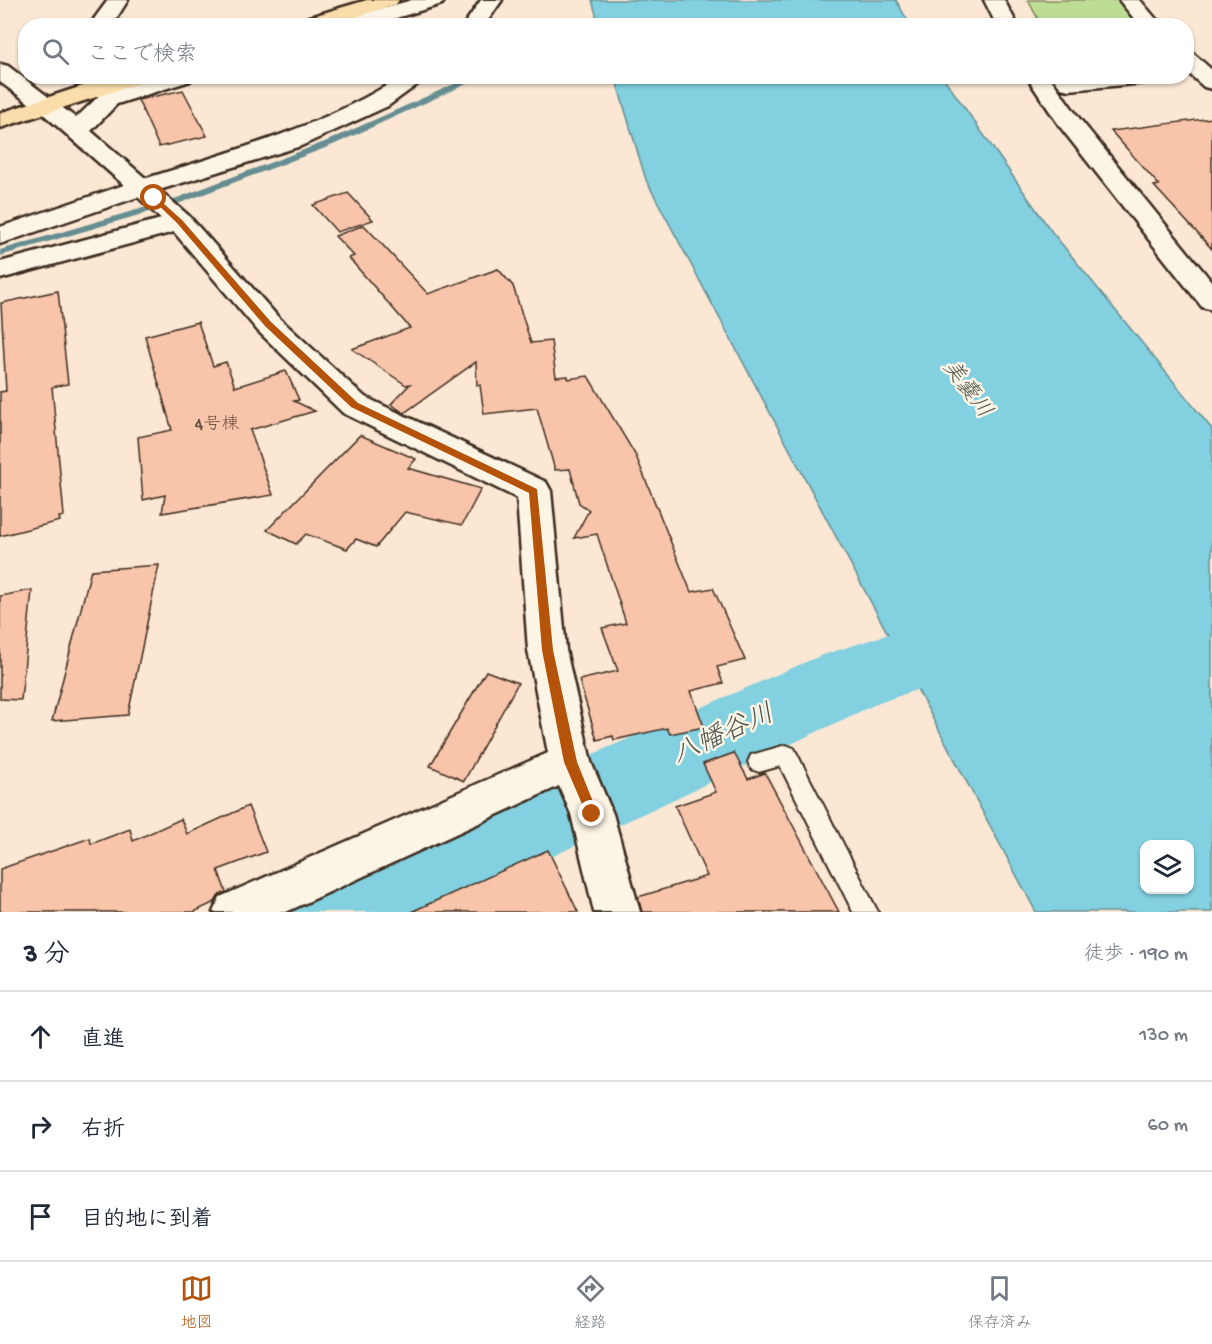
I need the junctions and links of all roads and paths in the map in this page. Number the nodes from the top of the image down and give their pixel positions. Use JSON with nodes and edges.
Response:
{"nodes":[{"id":1,"x":118,"y":0,"type":"edge"},
{"id":2,"x":389,"y":0,"type":"edge"},
{"id":3,"x":435,"y":0,"type":"edge"},
{"id":4,"x":492,"y":0,"type":"edge"},
{"id":5,"x":994,"y":0,"type":"edge"},
{"id":6,"x":1130,"y":0,"type":"edge"},
{"id":7,"x":106,"y":18,"type":"edge"},
{"id":8,"x":330,"y":18,"type":"edge"},
{"id":9,"x":373,"y":18,"type":"edge"},
{"id":10,"x":479,"y":18,"type":"edge"},
{"id":11,"x":1004,"y":18,"type":"edge"},
{"id":12,"x":1145,"y":18,"type":"edge"},
{"id":13,"x":0,"y":72,"type":"edge"},
{"id":14,"x":111,"y":84,"type":"edge"},
{"id":15,"x":157,"y":84,"type":"edge"},
{"id":16,"x":406,"y":84,"type":"edge"},
{"id":17,"x":1043,"y":84,"type":"edge"},
{"id":18,"x":48,"y":106,"type":"junction"},
{"id":19,"x":0,"y":121,"type":"edge"},
{"id":20,"x":77,"y":131,"type":"junction"},
{"id":21,"x":149,"y":192,"type":"junction"},
{"id":22,"x":178,"y":220,"type":"junction"},
{"id":23,"x":0,"y":236,"type":"edge"},
{"id":24,"x":0,"y":271,"type":"edge"},
{"id":25,"x":1212,"y":301,"type":"edge"},
{"id":26,"x":570,"y":762,"type":"junction"},
{"id":27,"x":759,"y":762,"type":"dead end"},
{"id":28,"x":236,"y":912,"type":"edge"},
{"id":29,"x":617,"y":912,"type":"edge"},
{"id":30,"x":866,"y":912,"type":"edge"}],
"edges":[{"from":1,"to":7,"type":"street"},
{"from":2,"to":8,"type":"main road"},
{"from":3,"to":9,"type":"street"},
{"from":4,"to":10,"type":"street"},
{"from":5,"to":11,"type":"street"},
{"from":6,"to":12,"type":"street"},
{"from":13,"to":18,"type":"street"},
{"from":14,"to":18,"type":"main road"},
{"from":15,"to":20,"type":"street"},
{"from":16,"to":21,"type":"street"},
{"from":17,"to":25,"type":"street"},
{"from":18,"to":19,"type":"main road"},
{"from":18,"to":20,"type":"street"},
{"from":20,"to":21,"type":"street"},
{"from":21,"to":22,"type":"street"},
{"from":21,"to":23,"type":"street"},
{"from":22,"to":24,"type":"street"},
{"from":22,"to":26,"type":"street"},
{"from":26,"to":28,"type":"street"},
{"from":26,"to":29,"type":"street"},
{"from":27,"to":30,"type":"lane"}]}
